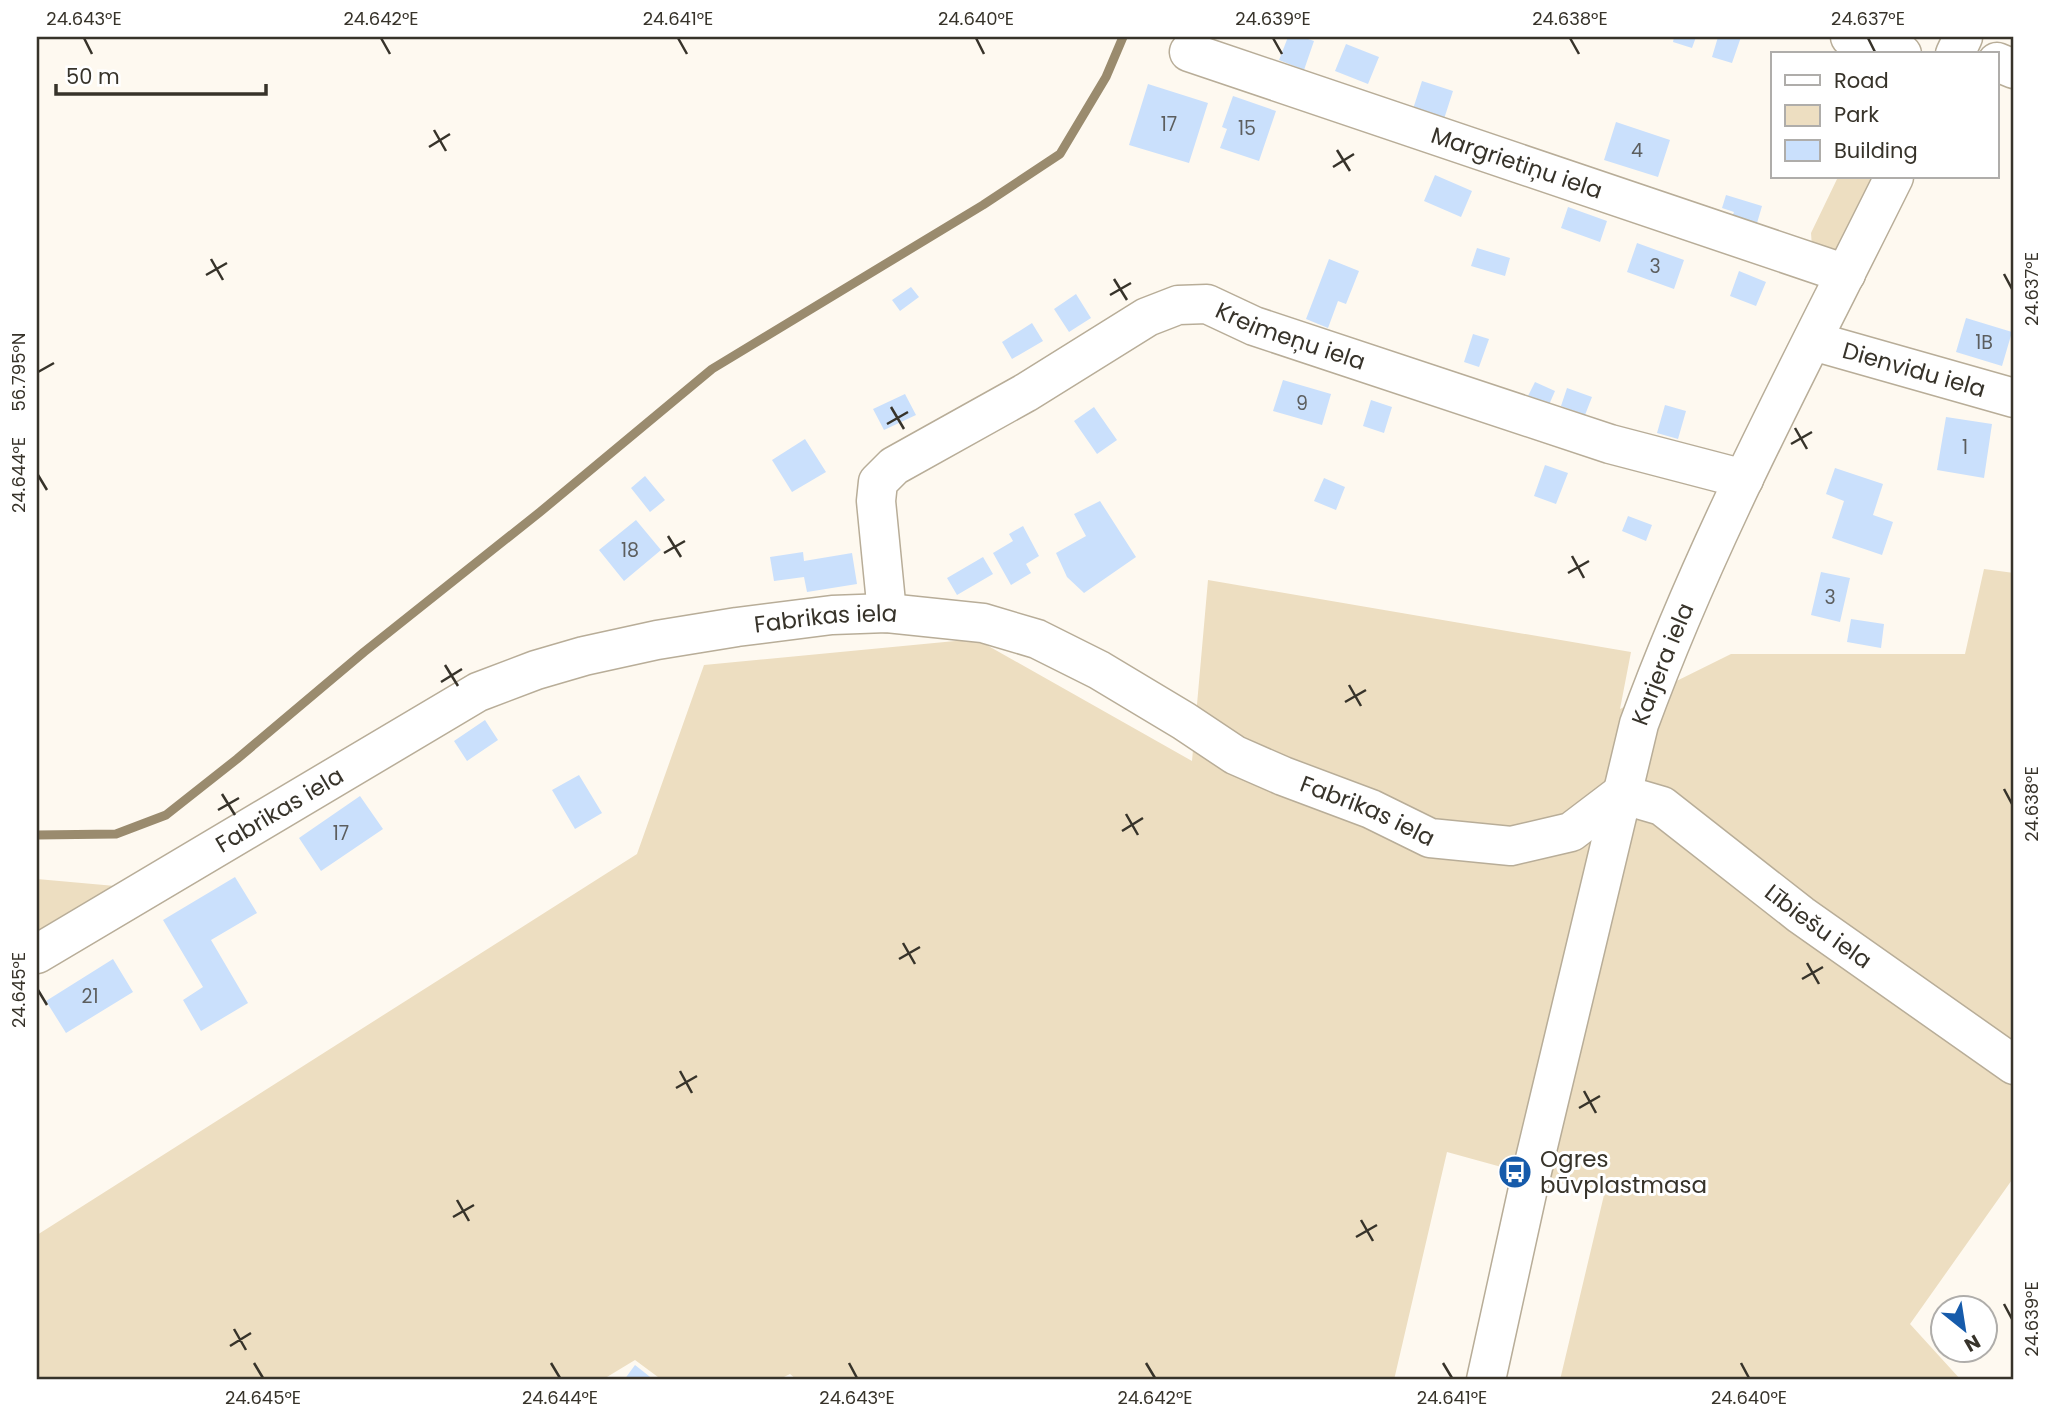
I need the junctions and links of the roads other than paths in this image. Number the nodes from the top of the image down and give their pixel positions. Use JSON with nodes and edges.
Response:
{"nodes":[{"id":1,"x":1850,"y":37,"type":"edge"},
{"id":2,"x":1189,"y":52,"type":"dead end"},
{"id":3,"x":1896,"y":52,"type":"edge"},
{"id":4,"x":1894,"y":178,"type":"edge"},
{"id":5,"x":1846,"y":274,"type":"junction"},
{"id":6,"x":1812,"y":341,"type":"junction"},
{"id":7,"x":2014,"y":398,"type":"edge"},
{"id":8,"x":1744,"y":479,"type":"junction"},
{"id":9,"x":887,"y":613,"type":"junction"},
{"id":10,"x":1621,"y":794,"type":"junction"},
{"id":11,"x":39,"y":952,"type":"edge"},
{"id":12,"x":2014,"y":1065,"type":"edge"},
{"id":13,"x":1486,"y":1380,"type":"edge"}],
"edges":[{"from":1,"to":3,"type":"street"},
{"from":2,"to":5,"type":"street","name":"Margrietiņu iela"},
{"from":4,"to":5,"type":"street","name":"Karjera iela"},
{"from":5,"to":6,"type":"street","name":"Karjera iela"},
{"from":6,"to":7,"type":"street","name":"Dienvidu iela"},
{"from":6,"to":8,"type":"street","name":"Karjera iela"},
{"from":8,"to":9,"type":"street","name":"Kreimeņu iela"},
{"from":8,"to":10,"type":"street","name":"Karjera iela"},
{"from":9,"to":10,"type":"street","name":"Fabrikas iela"},
{"from":9,"to":11,"type":"street","name":"Fabrikas iela"},
{"from":10,"to":12,"type":"street","name":"Lībiešu iela"},
{"from":10,"to":13,"type":"street","name":"Karjera iela"}]}
